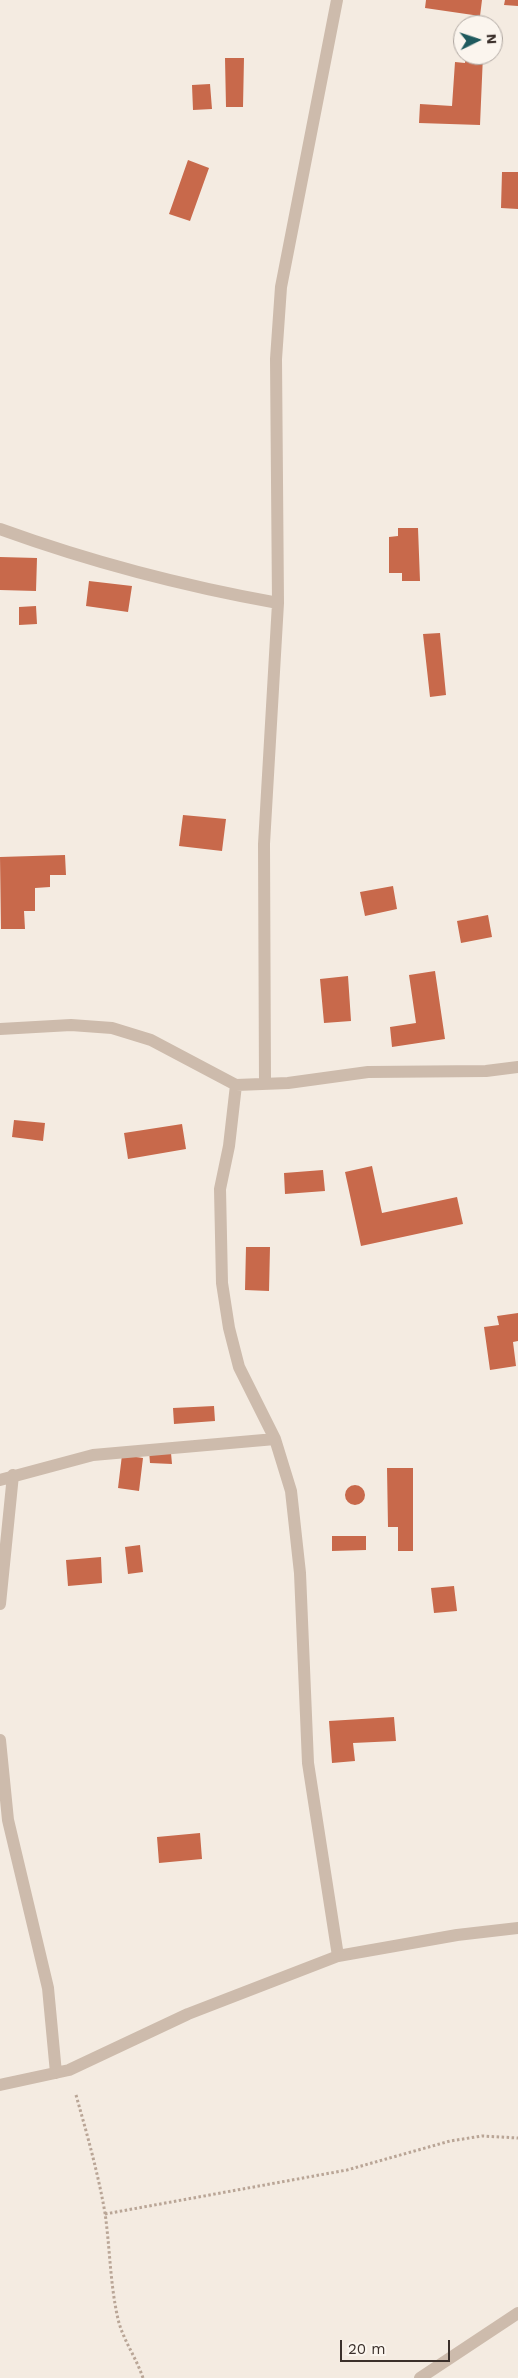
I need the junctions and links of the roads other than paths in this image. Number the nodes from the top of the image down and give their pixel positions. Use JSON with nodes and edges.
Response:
{"nodes":[{"id":1,"x":337,"y":0,"type":"edge"},
{"id":2,"x":0,"y":529,"type":"edge"},
{"id":3,"x":278,"y":603,"type":"junction"},
{"id":4,"x":0,"y":1029,"type":"edge"},
{"id":5,"x":518,"y":1067,"type":"edge"},
{"id":6,"x":265,"y":1084,"type":"junction"},
{"id":7,"x":236,"y":1085,"type":"junction"},
{"id":8,"x":275,"y":1439,"type":"junction"},
{"id":9,"x":14,"y":1475,"type":"junction"},
{"id":10,"x":0,"y":1480,"type":"edge"},
{"id":11,"x":0,"y":1604,"type":"edge"},
{"id":12,"x":0,"y":1740,"type":"edge"},
{"id":13,"x":518,"y":1928,"type":"edge"},
{"id":14,"x":338,"y":1956,"type":"junction"},
{"id":15,"x":63,"y":2071,"type":"junction"},
{"id":16,"x":0,"y":2085,"type":"edge"},
{"id":17,"x":518,"y":2313,"type":"edge"},
{"id":18,"x":420,"y":2378,"type":"edge"}],
"edges":[{"from":1,"to":3,"type":"street"},
{"from":2,"to":3,"type":"street"},
{"from":3,"to":6,"type":"street"},
{"from":4,"to":7,"type":"street"},
{"from":5,"to":6,"type":"street"},
{"from":6,"to":7,"type":"street"},
{"from":7,"to":8,"type":"street"},
{"from":8,"to":9,"type":"street"},
{"from":8,"to":14,"type":"street"},
{"from":9,"to":10,"type":"street"},
{"from":9,"to":11,"type":"street"},
{"from":12,"to":15,"type":"street"},
{"from":13,"to":14,"type":"street"},
{"from":14,"to":15,"type":"street"},
{"from":15,"to":16,"type":"street"},
{"from":17,"to":18,"type":"street"}]}
